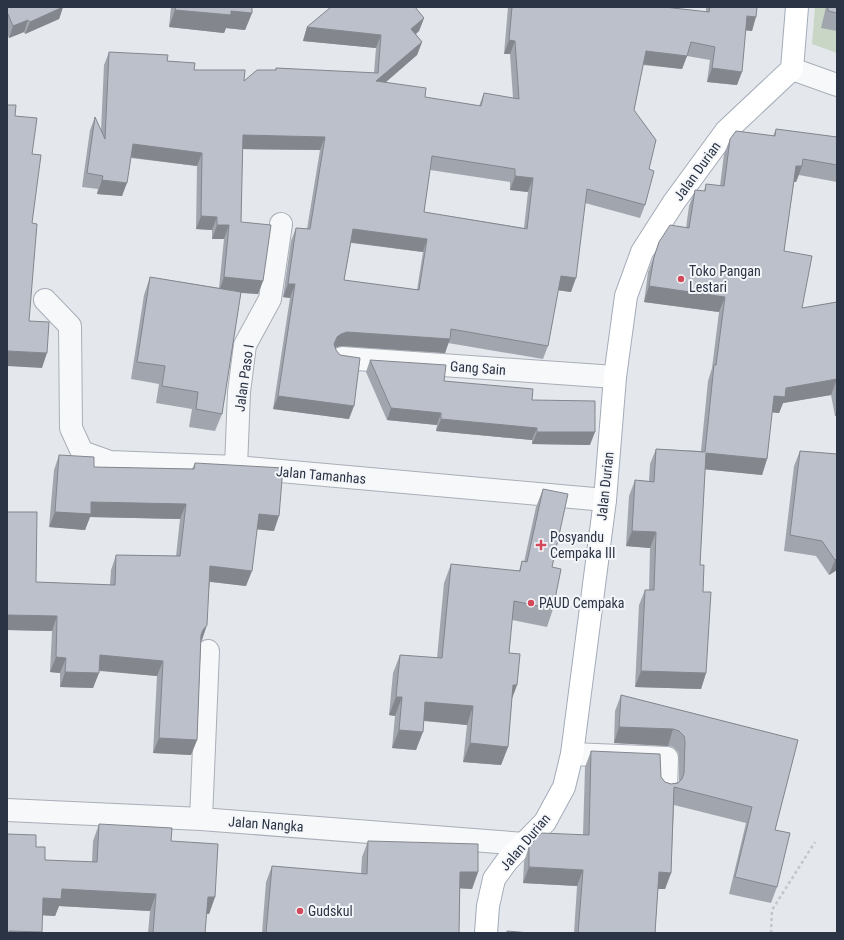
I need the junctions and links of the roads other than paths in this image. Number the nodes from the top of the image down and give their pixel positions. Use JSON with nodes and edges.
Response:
{"nodes":[{"id":1,"x":797,"y":7,"type":"edge"},
{"id":2,"x":792,"y":69,"type":"junction"},
{"id":3,"x":837,"y":85,"type":"edge"},
{"id":4,"x":281,"y":224,"type":"dead end"},
{"id":5,"x":45,"y":300,"type":"dead end"},
{"id":6,"x":342,"y":358,"type":"edge"},
{"id":7,"x":615,"y":378,"type":"junction"},
{"id":8,"x":236,"y":467,"type":"junction"},
{"id":9,"x":605,"y":500,"type":"junction"},
{"id":10,"x":208,"y":651,"type":"dead end"},
{"id":11,"x":572,"y":754,"type":"junction"},
{"id":12,"x":666,"y":788,"type":"edge"},
{"id":13,"x":7,"y":810,"type":"edge"},
{"id":14,"x":201,"y":819,"type":"junction"},
{"id":15,"x":525,"y":844,"type":"junction"},
{"id":16,"x":486,"y":933,"type":"edge"}],
"edges":[{"from":1,"to":2,"type":"main road"},
{"from":2,"to":3,"type":"street"},
{"from":2,"to":7,"type":"main road","name":"Jalan Durian"},
{"from":4,"to":8,"type":"street","name":"Jalan Paso I"},
{"from":5,"to":8,"type":"street","name":"Jalan Tamanhas"},
{"from":6,"to":7,"type":"street","name":"Gang Sain"},
{"from":7,"to":9,"type":"main road","name":"Jalan Durian"},
{"from":8,"to":9,"type":"street","name":"Jalan Tamanhas"},
{"from":9,"to":11,"type":"main road","name":"Jalan Durian"},
{"from":10,"to":14,"type":"street"},
{"from":11,"to":12,"type":"street"},
{"from":11,"to":15,"type":"main road","name":"Jalan Durian"},
{"from":13,"to":14,"type":"street","name":"Jalan Nangka"},
{"from":14,"to":15,"type":"street","name":"Jalan Nangka"},
{"from":15,"to":16,"type":"main road","name":"Jalan Durian"}]}
